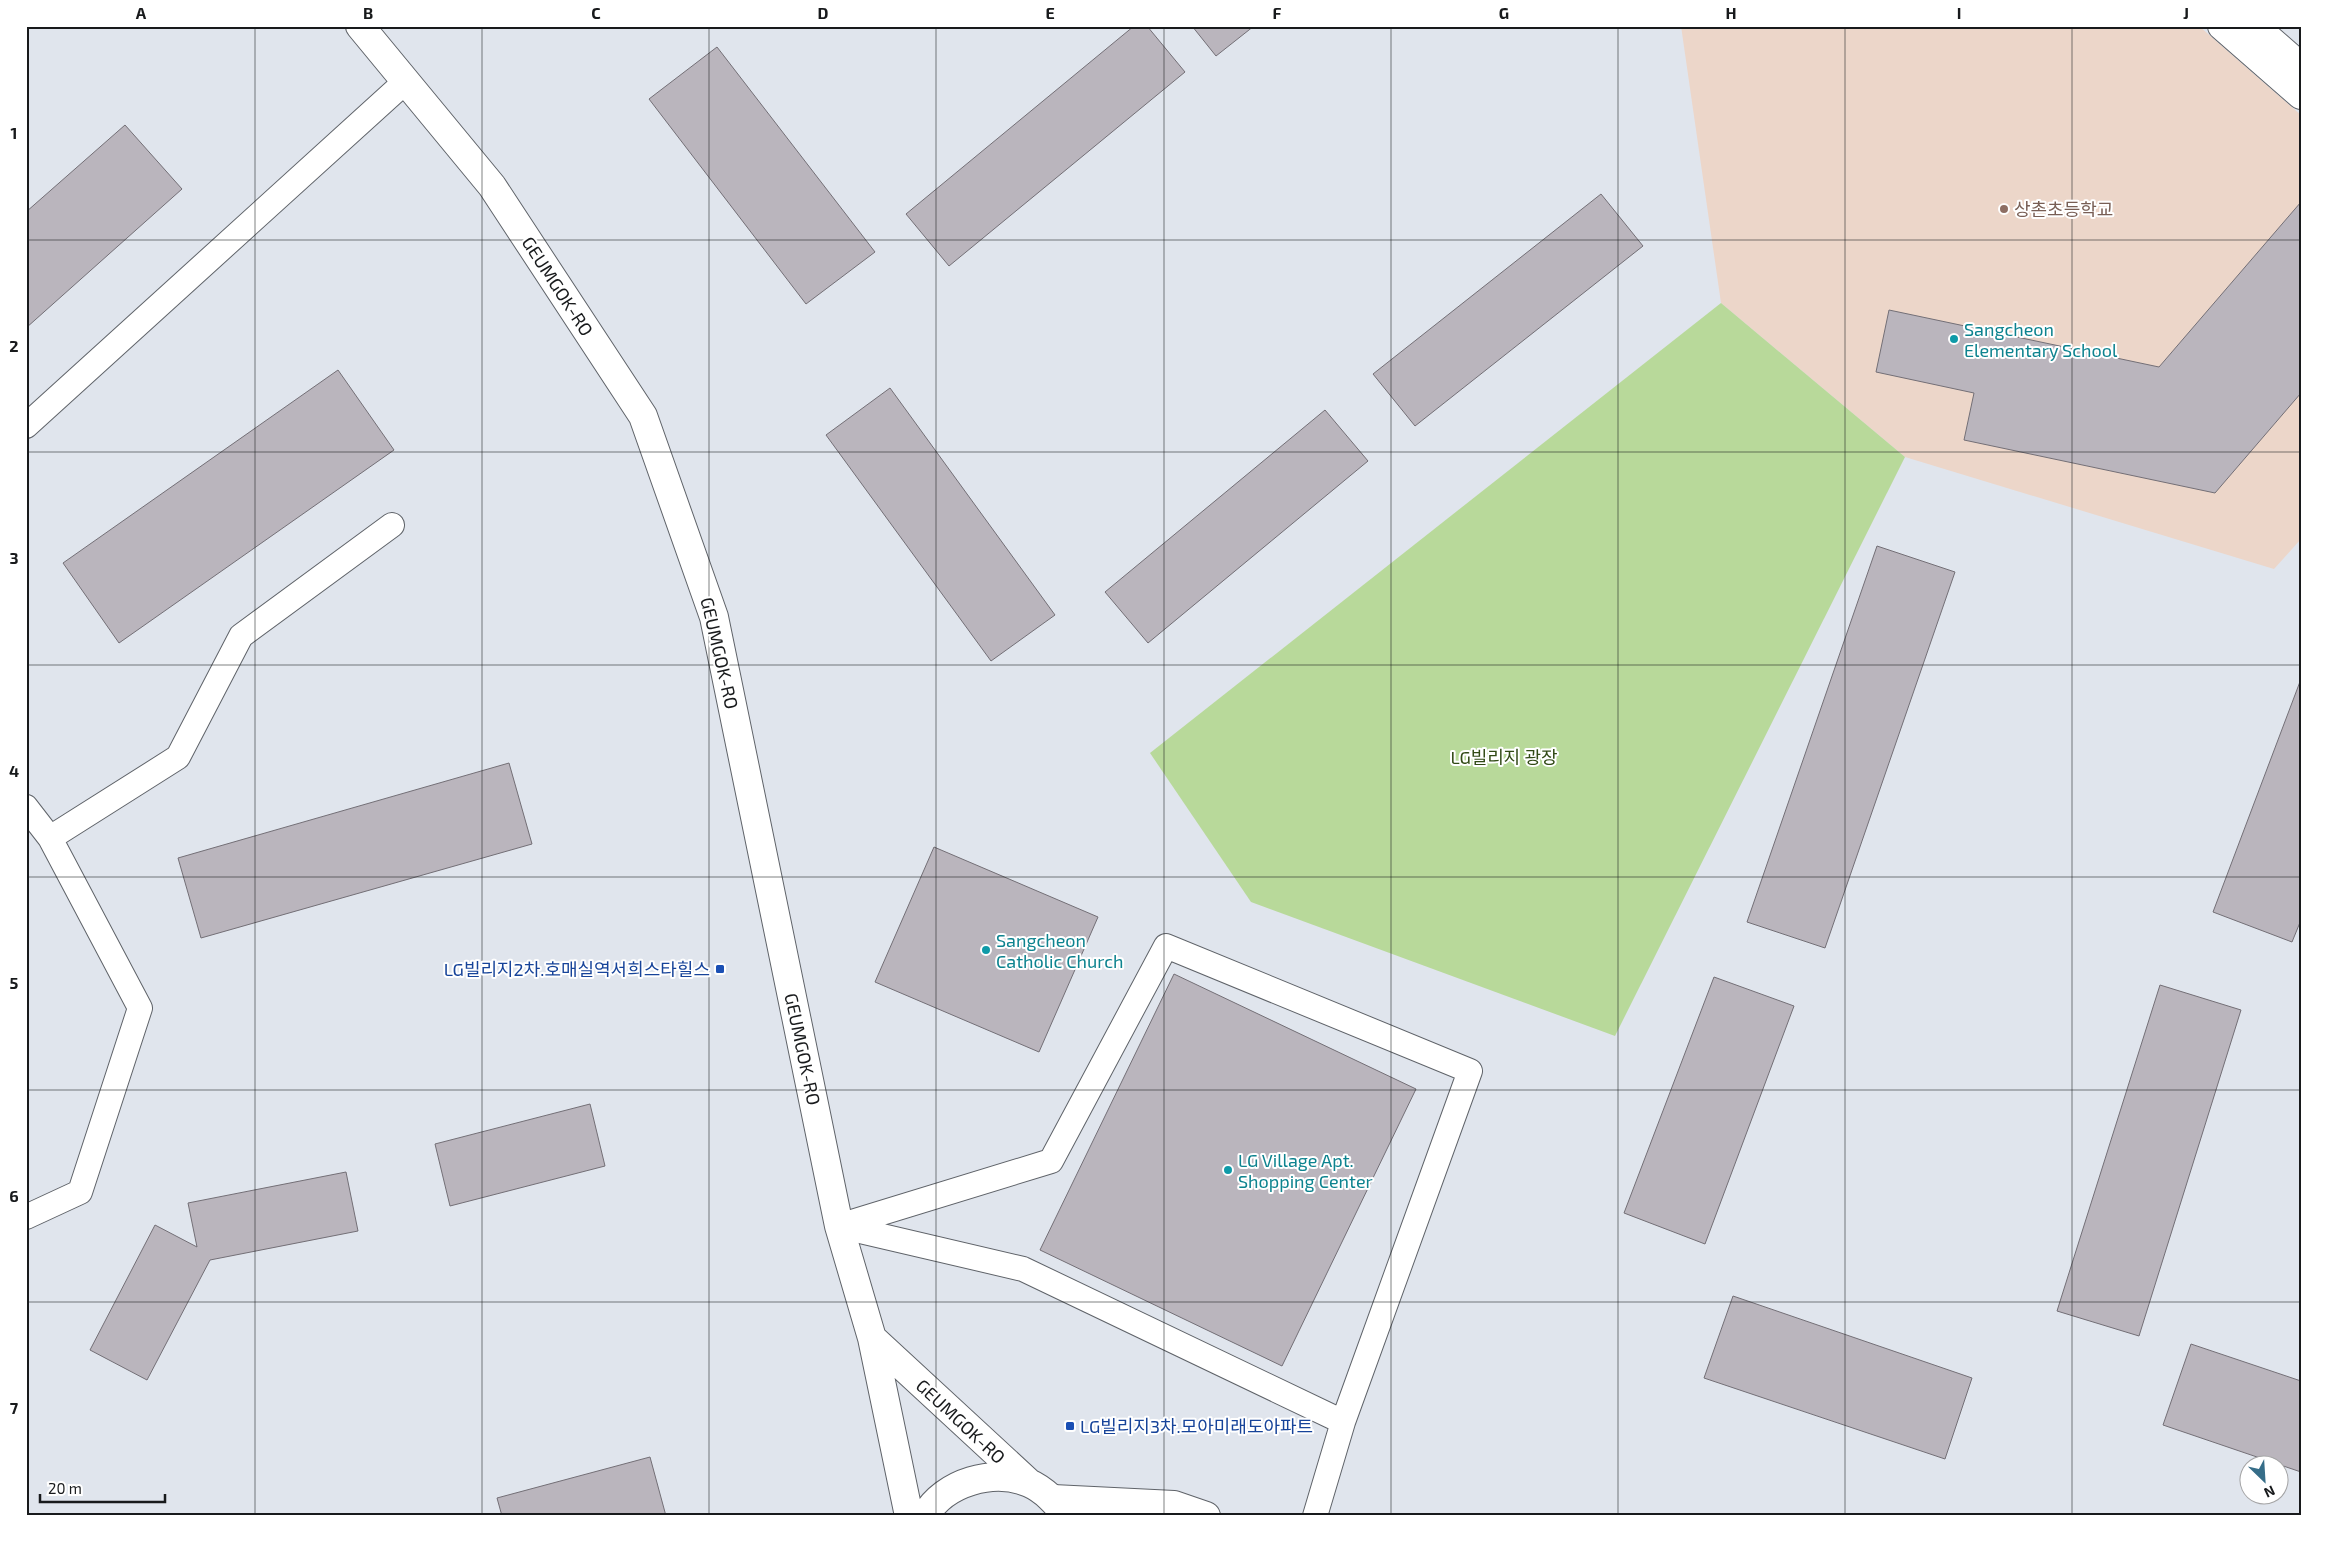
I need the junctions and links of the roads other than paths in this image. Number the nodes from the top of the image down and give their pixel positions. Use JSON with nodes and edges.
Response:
{"nodes":[{"id":1,"x":360,"y":26,"type":"edge"},
{"id":2,"x":2222,"y":26,"type":"edge"},
{"id":3,"x":2254,"y":26,"type":"edge"},
{"id":4,"x":2301,"y":67,"type":"edge"},
{"id":5,"x":405,"y":82,"type":"junction"},
{"id":6,"x":2301,"y":95,"type":"edge"},
{"id":7,"x":26,"y":426,"type":"edge"},
{"id":8,"x":392,"y":525,"type":"dead end"},
{"id":9,"x":26,"y":807,"type":"edge"},
{"id":10,"x":50,"y":838,"type":"junction"},
{"id":11,"x":26,"y":1217,"type":"edge"},
{"id":12,"x":840,"y":1226,"type":"junction"},
{"id":13,"x":872,"y":1338,"type":"junction"},
{"id":14,"x":1343,"y":1422,"type":"junction"},
{"id":15,"x":1029,"y":1483,"type":"junction"},
{"id":16,"x":1060,"y":1507,"type":"edge"},
{"id":17,"x":909,"y":1516,"type":"edge"},
{"id":18,"x":925,"y":1516,"type":"edge"},
{"id":19,"x":1206,"y":1516,"type":"edge"},
{"id":20,"x":1315,"y":1516,"type":"edge"}],
"edges":[{"from":1,"to":5,"type":"main road","name":"GEUMGOK-RO"},
{"from":2,"to":6,"type":"main road"},
{"from":3,"to":4,"type":"main road"},
{"from":5,"to":7,"type":"lane"},
{"from":5,"to":12,"type":"main road","name":"GEUMGOK-RO"},
{"from":8,"to":10,"type":"lane"},
{"from":9,"to":10,"type":"lane"},
{"from":10,"to":11,"type":"lane"},
{"from":12,"to":13,"type":"main road","name":"GEUMGOK-RO"},
{"from":12,"to":14,"type":"lane"},
{"from":12,"to":14,"type":"lane"},
{"from":13,"to":15,"type":"main road","name":"GEUMGOK-RO"},
{"from":13,"to":17,"type":"main road","name":"GEUMGOK-RO"},
{"from":14,"to":20,"type":"lane"},
{"from":15,"to":16,"type":"main road"},
{"from":15,"to":18,"type":"main road"},
{"from":16,"to":19,"type":"main road"}]}
